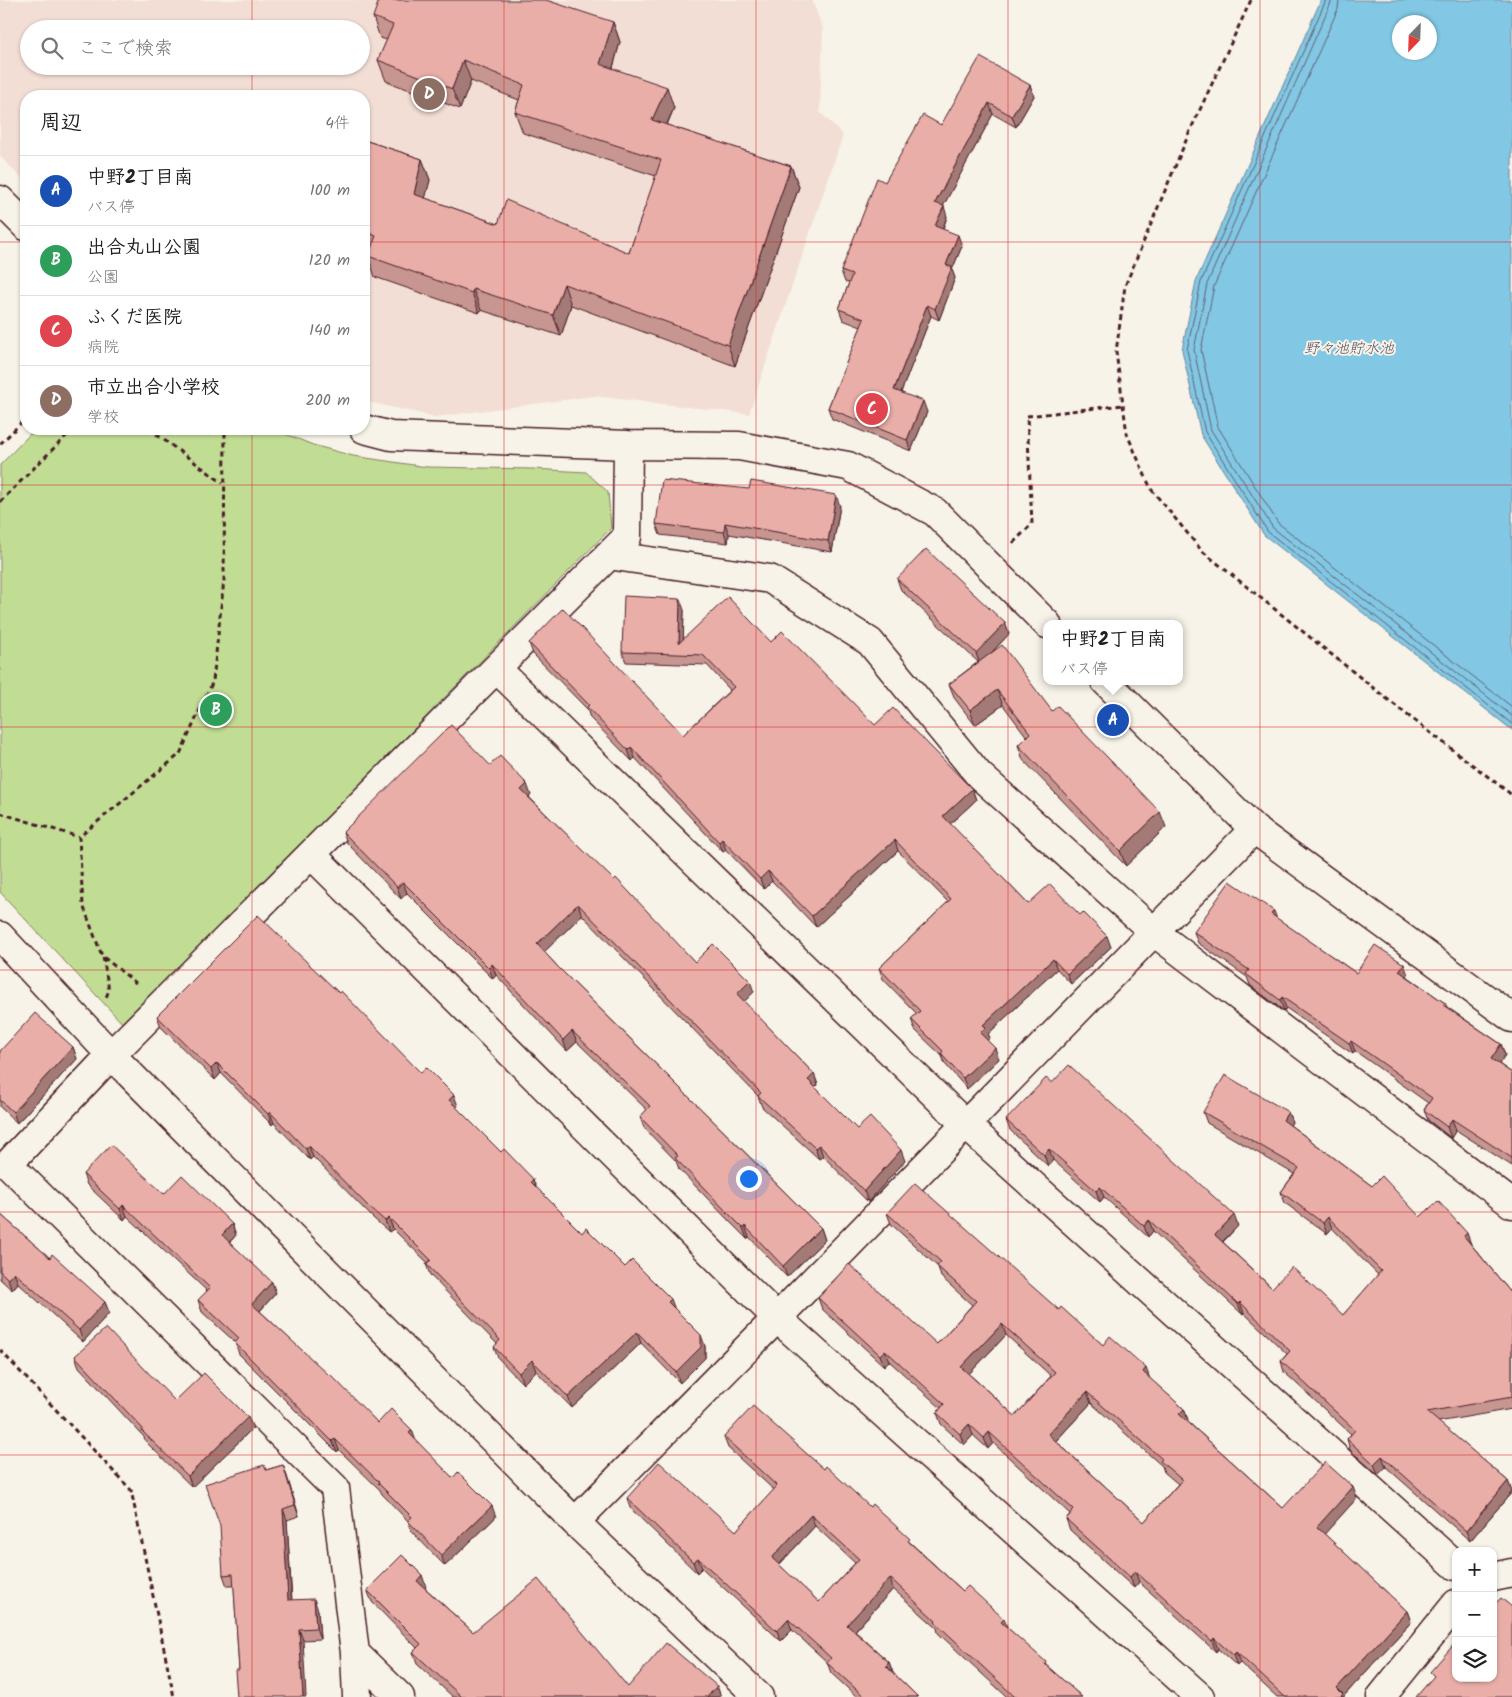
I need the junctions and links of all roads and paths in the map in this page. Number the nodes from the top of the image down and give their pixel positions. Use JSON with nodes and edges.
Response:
{"nodes":[{"id":1,"x":1251,"y":0,"type":"edge"},
{"id":2,"x":0,"y":200,"type":"edge"},
{"id":3,"x":20,"y":220,"type":"edge"},
{"id":4,"x":1123,"y":405,"type":"junction"},
{"id":5,"x":20,"y":424,"type":"edge"},
{"id":6,"x":370,"y":431,"type":"edge"},
{"id":7,"x":67,"y":435,"type":"edge"},
{"id":8,"x":157,"y":435,"type":"edge"},
{"id":9,"x":225,"y":435,"type":"edge"},
{"id":10,"x":0,"y":444,"type":"edge"},
{"id":11,"x":628,"y":445,"type":"junction"},
{"id":12,"x":223,"y":483,"type":"junction"},
{"id":13,"x":0,"y":502,"type":"edge"},
{"id":14,"x":608,"y":555,"type":"junction"},
{"id":15,"x":990,"y":567,"type":"junction"},
{"id":16,"x":1043,"y":620,"type":"edge"},
{"id":17,"x":497,"y":669,"type":"junction"},
{"id":18,"x":1109,"y":685,"type":"edge"},
{"id":19,"x":1512,"y":795,"type":"edge"},
{"id":20,"x":0,"y":813,"type":"edge"},
{"id":21,"x":1254,"y":829,"type":"junction"},
{"id":22,"x":79,"y":837,"type":"junction"},
{"id":23,"x":312,"y":855,"type":"junction"},
{"id":24,"x":1154,"y":932,"type":"junction"},
{"id":25,"x":0,"y":936,"type":"edge"},
{"id":26,"x":162,"y":1004,"type":"junction"},
{"id":27,"x":1512,"y":1018,"type":"edge"},
{"id":28,"x":111,"y":1055,"type":"junction"},
{"id":29,"x":966,"y":1125,"type":"junction"},
{"id":30,"x":1512,"y":1204,"type":"edge"},
{"id":31,"x":777,"y":1318,"type":"junction"},
{"id":32,"x":0,"y":1350,"type":"edge"},
{"id":33,"x":574,"y":1522,"type":"junction"},
{"id":34,"x":1452,"y":1562,"type":"edge"},
{"id":35,"x":1512,"y":1573,"type":"edge"},
{"id":36,"x":1497,"y":1576,"type":"edge"},
{"id":37,"x":1452,"y":1609,"type":"edge"},
{"id":38,"x":355,"y":1653,"type":"junction"},
{"id":39,"x":174,"y":1697,"type":"edge"},
{"id":40,"x":357,"y":1697,"type":"edge"},
{"id":41,"x":400,"y":1697,"type":"edge"},
{"id":42,"x":759,"y":1697,"type":"edge"},
{"id":43,"x":1200,"y":1697,"type":"edge"},
{"id":44,"x":1381,"y":1697,"type":"edge"}],
"edges":[{"from":1,"to":4,"type":"path"},
{"from":2,"to":3,"type":"street"},
{"from":4,"to":15,"type":"path"},
{"from":4,"to":19,"type":"path"},
{"from":5,"to":10,"type":"path"},
{"from":6,"to":11,"type":"street"},
{"from":7,"to":13,"type":"path"},
{"from":8,"to":12,"type":"path"},
{"from":9,"to":12,"type":"path"},
{"from":11,"to":14,"type":"street"},
{"from":11,"to":15,"type":"street"},
{"from":12,"to":22,"type":"path"},
{"from":14,"to":17,"type":"street"},
{"from":14,"to":24,"type":"street"},
{"from":15,"to":16,"type":"street"},
{"from":17,"to":23,"type":"street"},
{"from":17,"to":29,"type":"street"},
{"from":18,"to":21,"type":"street"},
{"from":20,"to":22,"type":"path"},
{"from":21,"to":24,"type":"street"},
{"from":21,"to":27,"type":"street"},
{"from":22,"to":26,"type":"path"},
{"from":23,"to":26,"type":"street"},
{"from":23,"to":31,"type":"street"},
{"from":24,"to":29,"type":"street"},
{"from":24,"to":30,"type":"street"},
{"from":25,"to":28,"type":"street"},
{"from":26,"to":28,"type":"street"},
{"from":28,"to":33,"type":"street"},
{"from":28,"to":38,"type":"street"},
{"from":29,"to":31,"type":"street"},
{"from":29,"to":34,"type":"street"},
{"from":31,"to":33,"type":"street"},
{"from":31,"to":43,"type":"street"},
{"from":32,"to":39,"type":"path"},
{"from":33,"to":42,"type":"street"},
{"from":35,"to":36,"type":"street"},
{"from":37,"to":44,"type":"street"},
{"from":38,"to":40,"type":"street"},
{"from":38,"to":41,"type":"street"}]}
